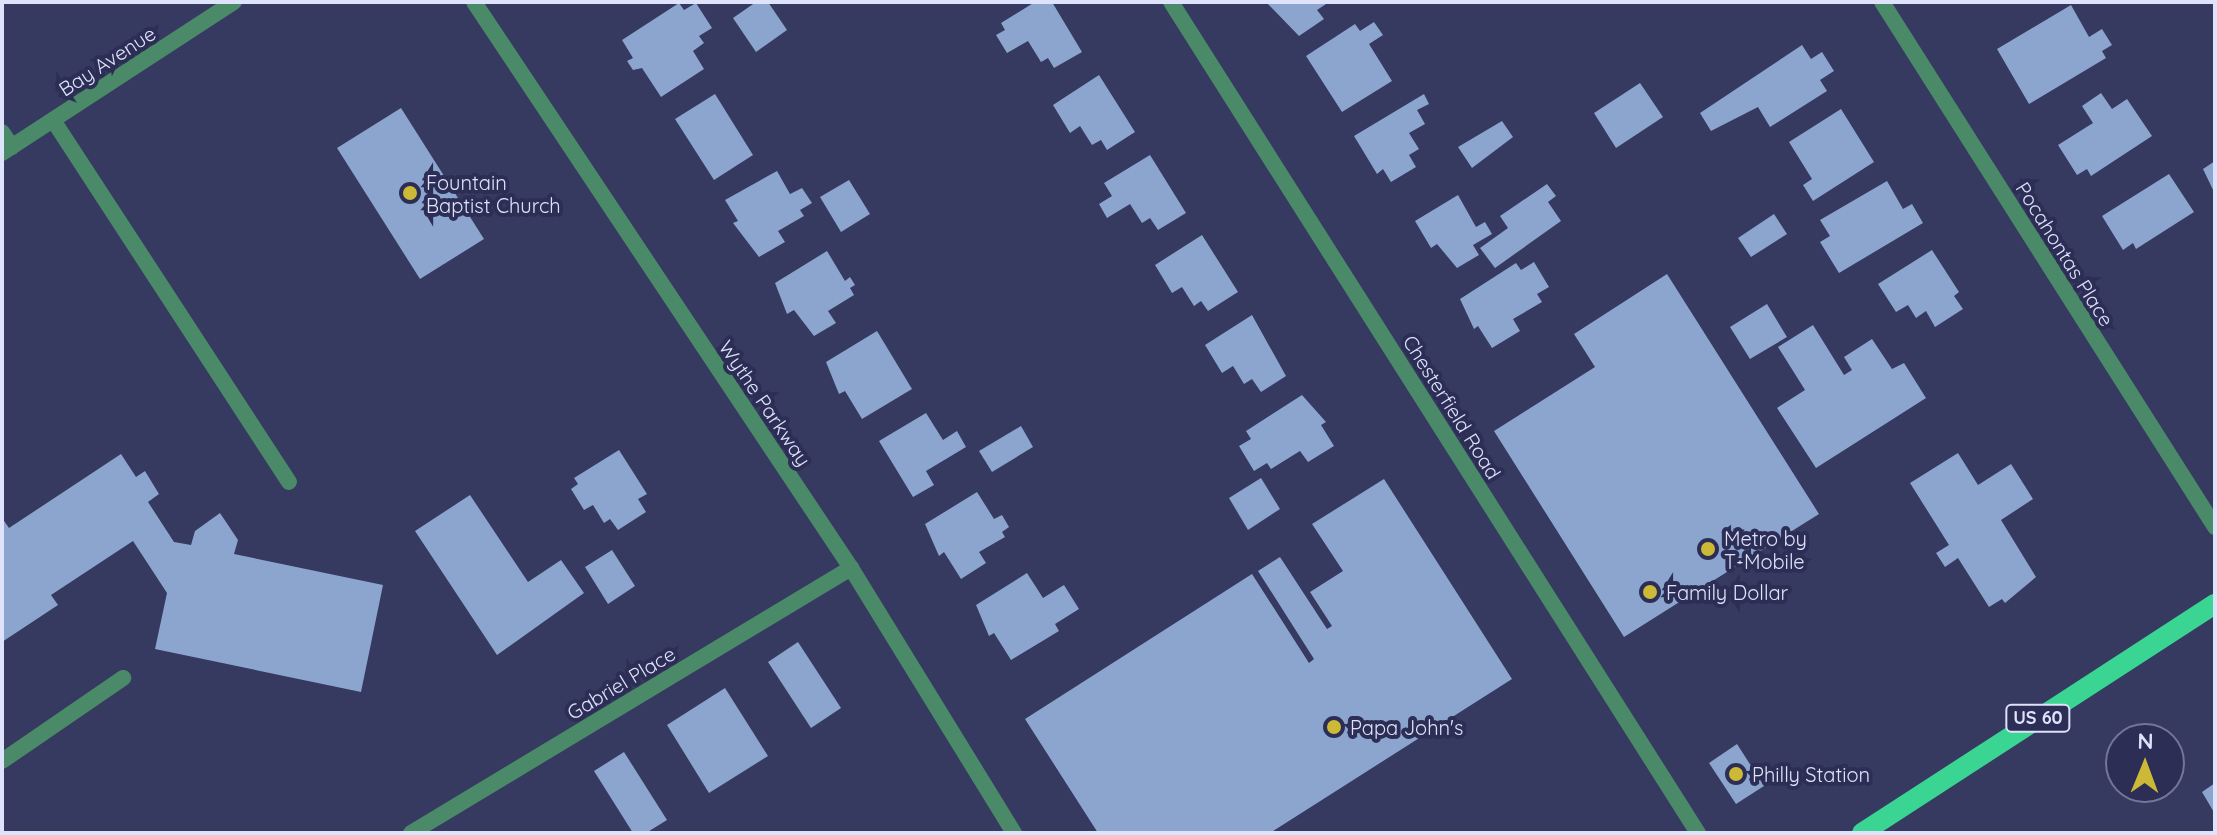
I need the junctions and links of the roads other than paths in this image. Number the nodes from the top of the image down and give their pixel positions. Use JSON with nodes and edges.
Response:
{"nodes":[{"id":1,"x":234,"y":2,"type":"edge"},
{"id":2,"x":474,"y":2,"type":"edge"},
{"id":3,"x":1171,"y":2,"type":"edge"},
{"id":4,"x":1882,"y":2,"type":"edge"},
{"id":5,"x":53,"y":120,"type":"junction"},
{"id":6,"x":2,"y":132,"type":"edge"},
{"id":7,"x":7,"y":150,"type":"edge"},
{"id":8,"x":289,"y":482,"type":"dead end"},
{"id":9,"x":2215,"y":527,"type":"edge"},
{"id":10,"x":851,"y":568,"type":"junction"},
{"id":11,"x":2215,"y":604,"type":"edge"},
{"id":12,"x":123,"y":678,"type":"dead end"},
{"id":13,"x":2,"y":761,"type":"edge"},
{"id":14,"x":411,"y":833,"type":"edge"},
{"id":15,"x":1014,"y":833,"type":"edge"},
{"id":16,"x":1698,"y":833,"type":"edge"},
{"id":17,"x":1862,"y":833,"type":"edge"}],
"edges":[{"from":1,"to":5,"type":"street","name":"Bay Avenue"},
{"from":2,"to":10,"type":"street","name":"Wythe Parkway"},
{"from":3,"to":16,"type":"street","name":"Chesterfield Road"},
{"from":4,"to":9,"type":"street","name":"Pocahontas Place"},
{"from":5,"to":7,"type":"street","name":"Bay Avenue"},
{"from":5,"to":8,"type":"street"},
{"from":6,"to":7,"type":"street"},
{"from":10,"to":14,"type":"street","name":"Gabriel Place"},
{"from":10,"to":15,"type":"street","name":"Wythe Parkway"},
{"from":11,"to":17,"type":"main road","number":"US 60"},
{"from":12,"to":13,"type":"street"}]}
